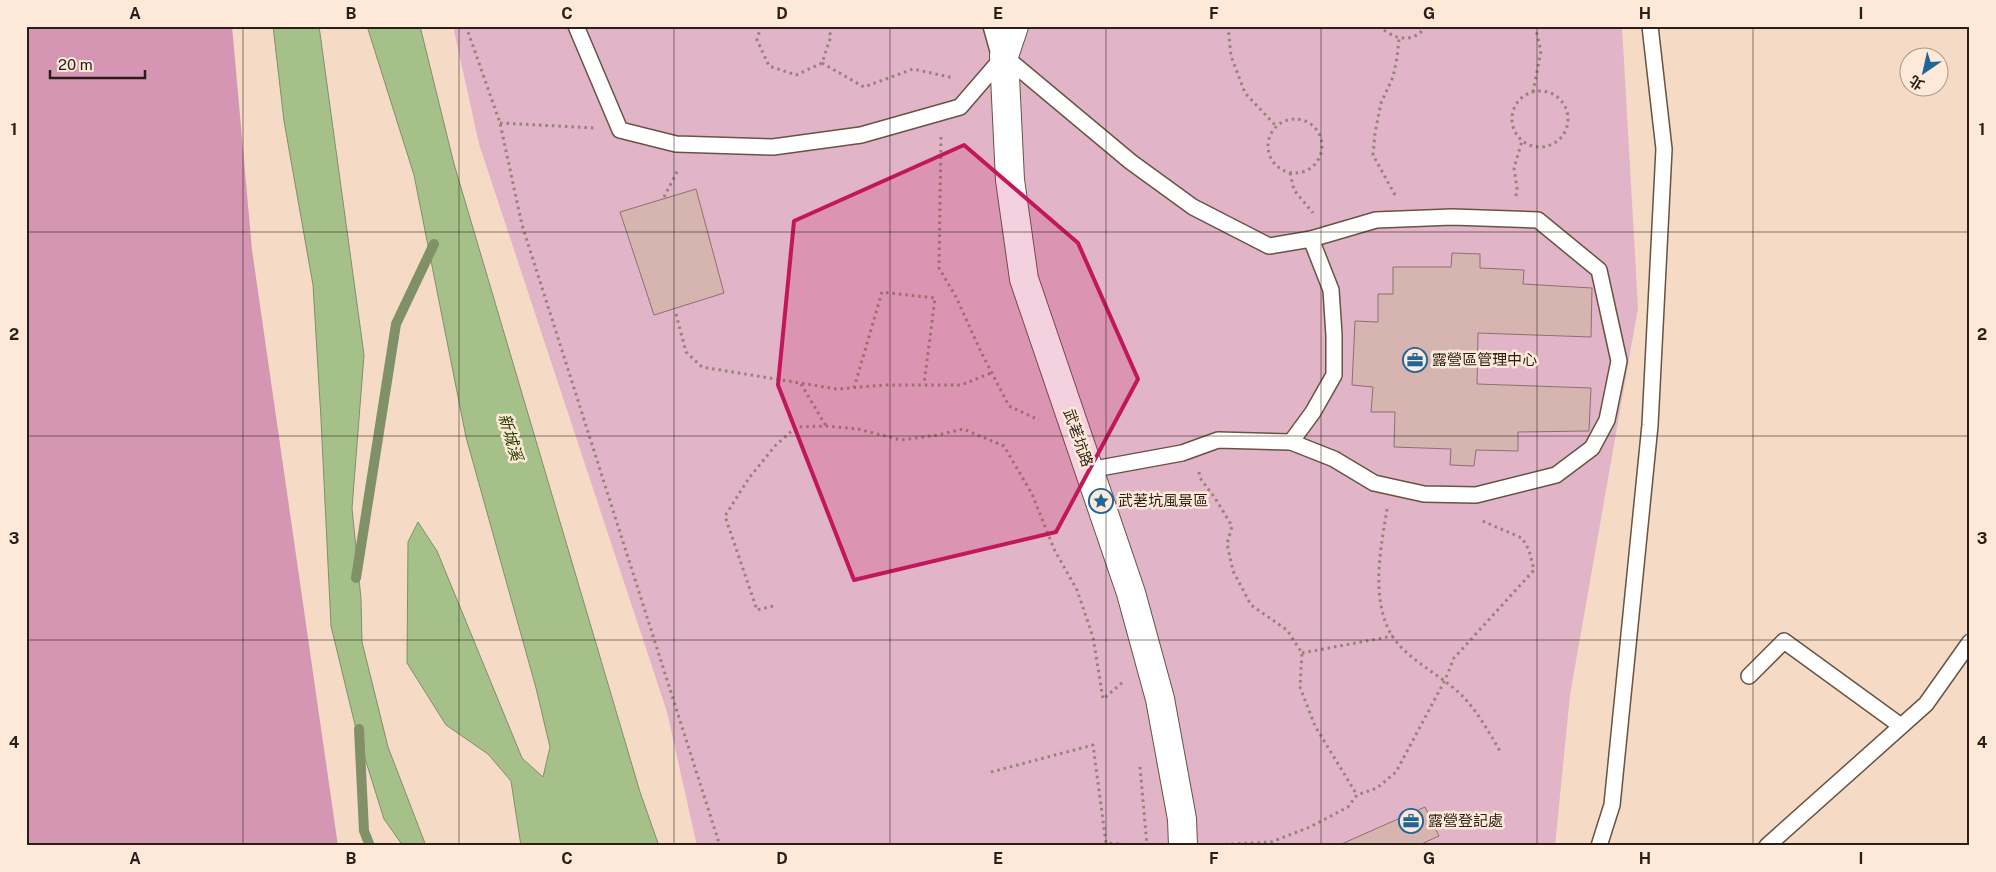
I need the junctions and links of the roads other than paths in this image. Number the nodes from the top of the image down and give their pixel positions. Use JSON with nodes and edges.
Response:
{"nodes":[{"id":1,"x":576,"y":26,"type":"edge"},
{"id":2,"x":991,"y":26,"type":"edge"},
{"id":3,"x":1014,"y":26,"type":"edge"},
{"id":4,"x":1650,"y":26,"type":"edge"},
{"id":5,"x":1004,"y":56,"type":"junction"},
{"id":6,"x":1311,"y":239,"type":"junction"},
{"id":7,"x":1291,"y":442,"type":"junction"},
{"id":8,"x":1089,"y":470,"type":"junction"},
{"id":9,"x":1970,"y":642,"type":"edge"},
{"id":10,"x":1749,"y":676,"type":"dead end"},
{"id":11,"x":1902,"y":726,"type":"junction"},
{"id":12,"x":1183,"y":846,"type":"edge"},
{"id":13,"x":1599,"y":846,"type":"edge"},
{"id":14,"x":1767,"y":846,"type":"edge"}],
"edges":[{"from":1,"to":5,"type":"lane"},
{"from":2,"to":5,"type":"lane"},
{"from":3,"to":5,"type":"street","name":"武荖坑路"},
{"from":4,"to":13,"type":"lane"},
{"from":5,"to":6,"type":"lane"},
{"from":5,"to":8,"type":"street","name":"武荖坑路"},
{"from":6,"to":7,"type":"lane"},
{"from":6,"to":7,"type":"lane"},
{"from":7,"to":8,"type":"lane"},
{"from":8,"to":12,"type":"street","name":"武荖坑路"},
{"from":9,"to":11,"type":"lane"},
{"from":10,"to":11,"type":"lane"},
{"from":11,"to":14,"type":"lane"}]}
